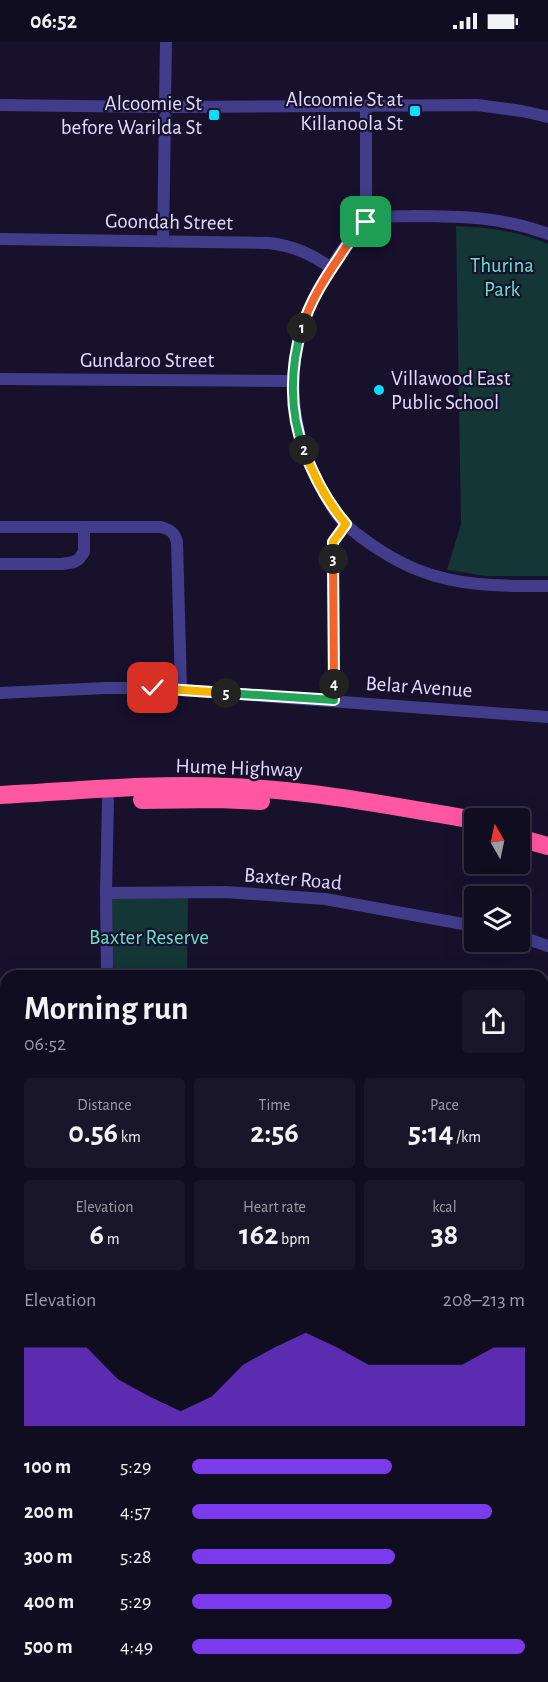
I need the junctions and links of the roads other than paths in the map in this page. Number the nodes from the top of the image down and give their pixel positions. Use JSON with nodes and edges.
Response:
{"nodes":[{"id":1,"x":166,"y":42,"type":"edge"},
{"id":2,"x":0,"y":105,"type":"edge"},
{"id":3,"x":366,"y":106,"type":"junction"},
{"id":4,"x":165,"y":108,"type":"junction"},
{"id":5,"x":548,"y":117,"type":"edge"},
{"id":6,"x":366,"y":222,"type":"junction"},
{"id":7,"x":548,"y":234,"type":"edge"},
{"id":8,"x":0,"y":239,"type":"edge"},
{"id":9,"x":162,"y":241,"type":"junction"},
{"id":10,"x":332,"y":268,"type":"junction"},
{"id":11,"x":0,"y":379,"type":"edge"},
{"id":12,"x":293,"y":381,"type":"junction"},
{"id":13,"x":346,"y":524,"type":"junction"},
{"id":14,"x":0,"y":527,"type":"edge"},
{"id":15,"x":84,"y":527,"type":"junction"},
{"id":16,"x":0,"y":564,"type":"edge"},
{"id":17,"x":548,"y":586,"type":"edge"},
{"id":18,"x":181,"y":690,"type":"junction"},
{"id":19,"x":0,"y":693,"type":"edge"},
{"id":20,"x":334,"y":700,"type":"junction"},
{"id":21,"x":548,"y":717,"type":"edge"},
{"id":22,"x":0,"y":795,"type":"edge"},
{"id":23,"x":108,"y":800,"type":"junction"},
{"id":24,"x":0,"y":805,"type":"edge"},
{"id":25,"x":464,"y":818,"type":"edge"},
{"id":26,"x":464,"y":828,"type":"edge"},
{"id":27,"x":530,"y":830,"type":"edge"},
{"id":28,"x":548,"y":834,"type":"edge"},
{"id":29,"x":530,"y":841,"type":"edge"},
{"id":30,"x":548,"y":846,"type":"edge"},
{"id":31,"x":106,"y":893,"type":"junction"},
{"id":32,"x":464,"y":924,"type":"edge"},
{"id":33,"x":530,"y":940,"type":"edge"},
{"id":34,"x":548,"y":946,"type":"edge"},
{"id":35,"x":108,"y":970,"type":"edge"}],
"edges":[{"from":1,"to":4,"type":"street"},
{"from":2,"to":4,"type":"street"},
{"from":3,"to":4,"type":"street"},
{"from":3,"to":5,"type":"street"},
{"from":3,"to":6,"type":"street"},
{"from":4,"to":9,"type":"street"},
{"from":6,"to":7,"type":"street"},
{"from":6,"to":10,"type":"street"},
{"from":8,"to":9,"type":"street","name":"Goondah Street"},
{"from":9,"to":10,"type":"street","name":"Goondah Street"},
{"from":10,"to":12,"type":"street"},
{"from":11,"to":12,"type":"street","name":"Gundaroo Street"},
{"from":12,"to":13,"type":"street"},
{"from":13,"to":17,"type":"street"},
{"from":13,"to":20,"type":"street"},
{"from":14,"to":15,"type":"street"},
{"from":15,"to":16,"type":"street"},
{"from":15,"to":18,"type":"street"},
{"from":18,"to":19,"type":"street","name":"Belar Avenue"},
{"from":18,"to":20,"type":"street","name":"Belar Avenue"},
{"from":20,"to":21,"type":"street","name":"Belar Avenue"},
{"from":22,"to":25,"type":"highway","name":"Hume Highway"},
{"from":23,"to":24,"type":"highway","name":"Hume Highway"},
{"from":23,"to":26,"type":"highway","name":"Hume Highway"},
{"from":23,"to":31,"type":"street"},
{"from":27,"to":28,"type":"highway"},
{"from":29,"to":30,"type":"highway"},
{"from":31,"to":32,"type":"street","name":"Baxter Road"},
{"from":31,"to":35,"type":"street"},
{"from":33,"to":34,"type":"street"}]}
